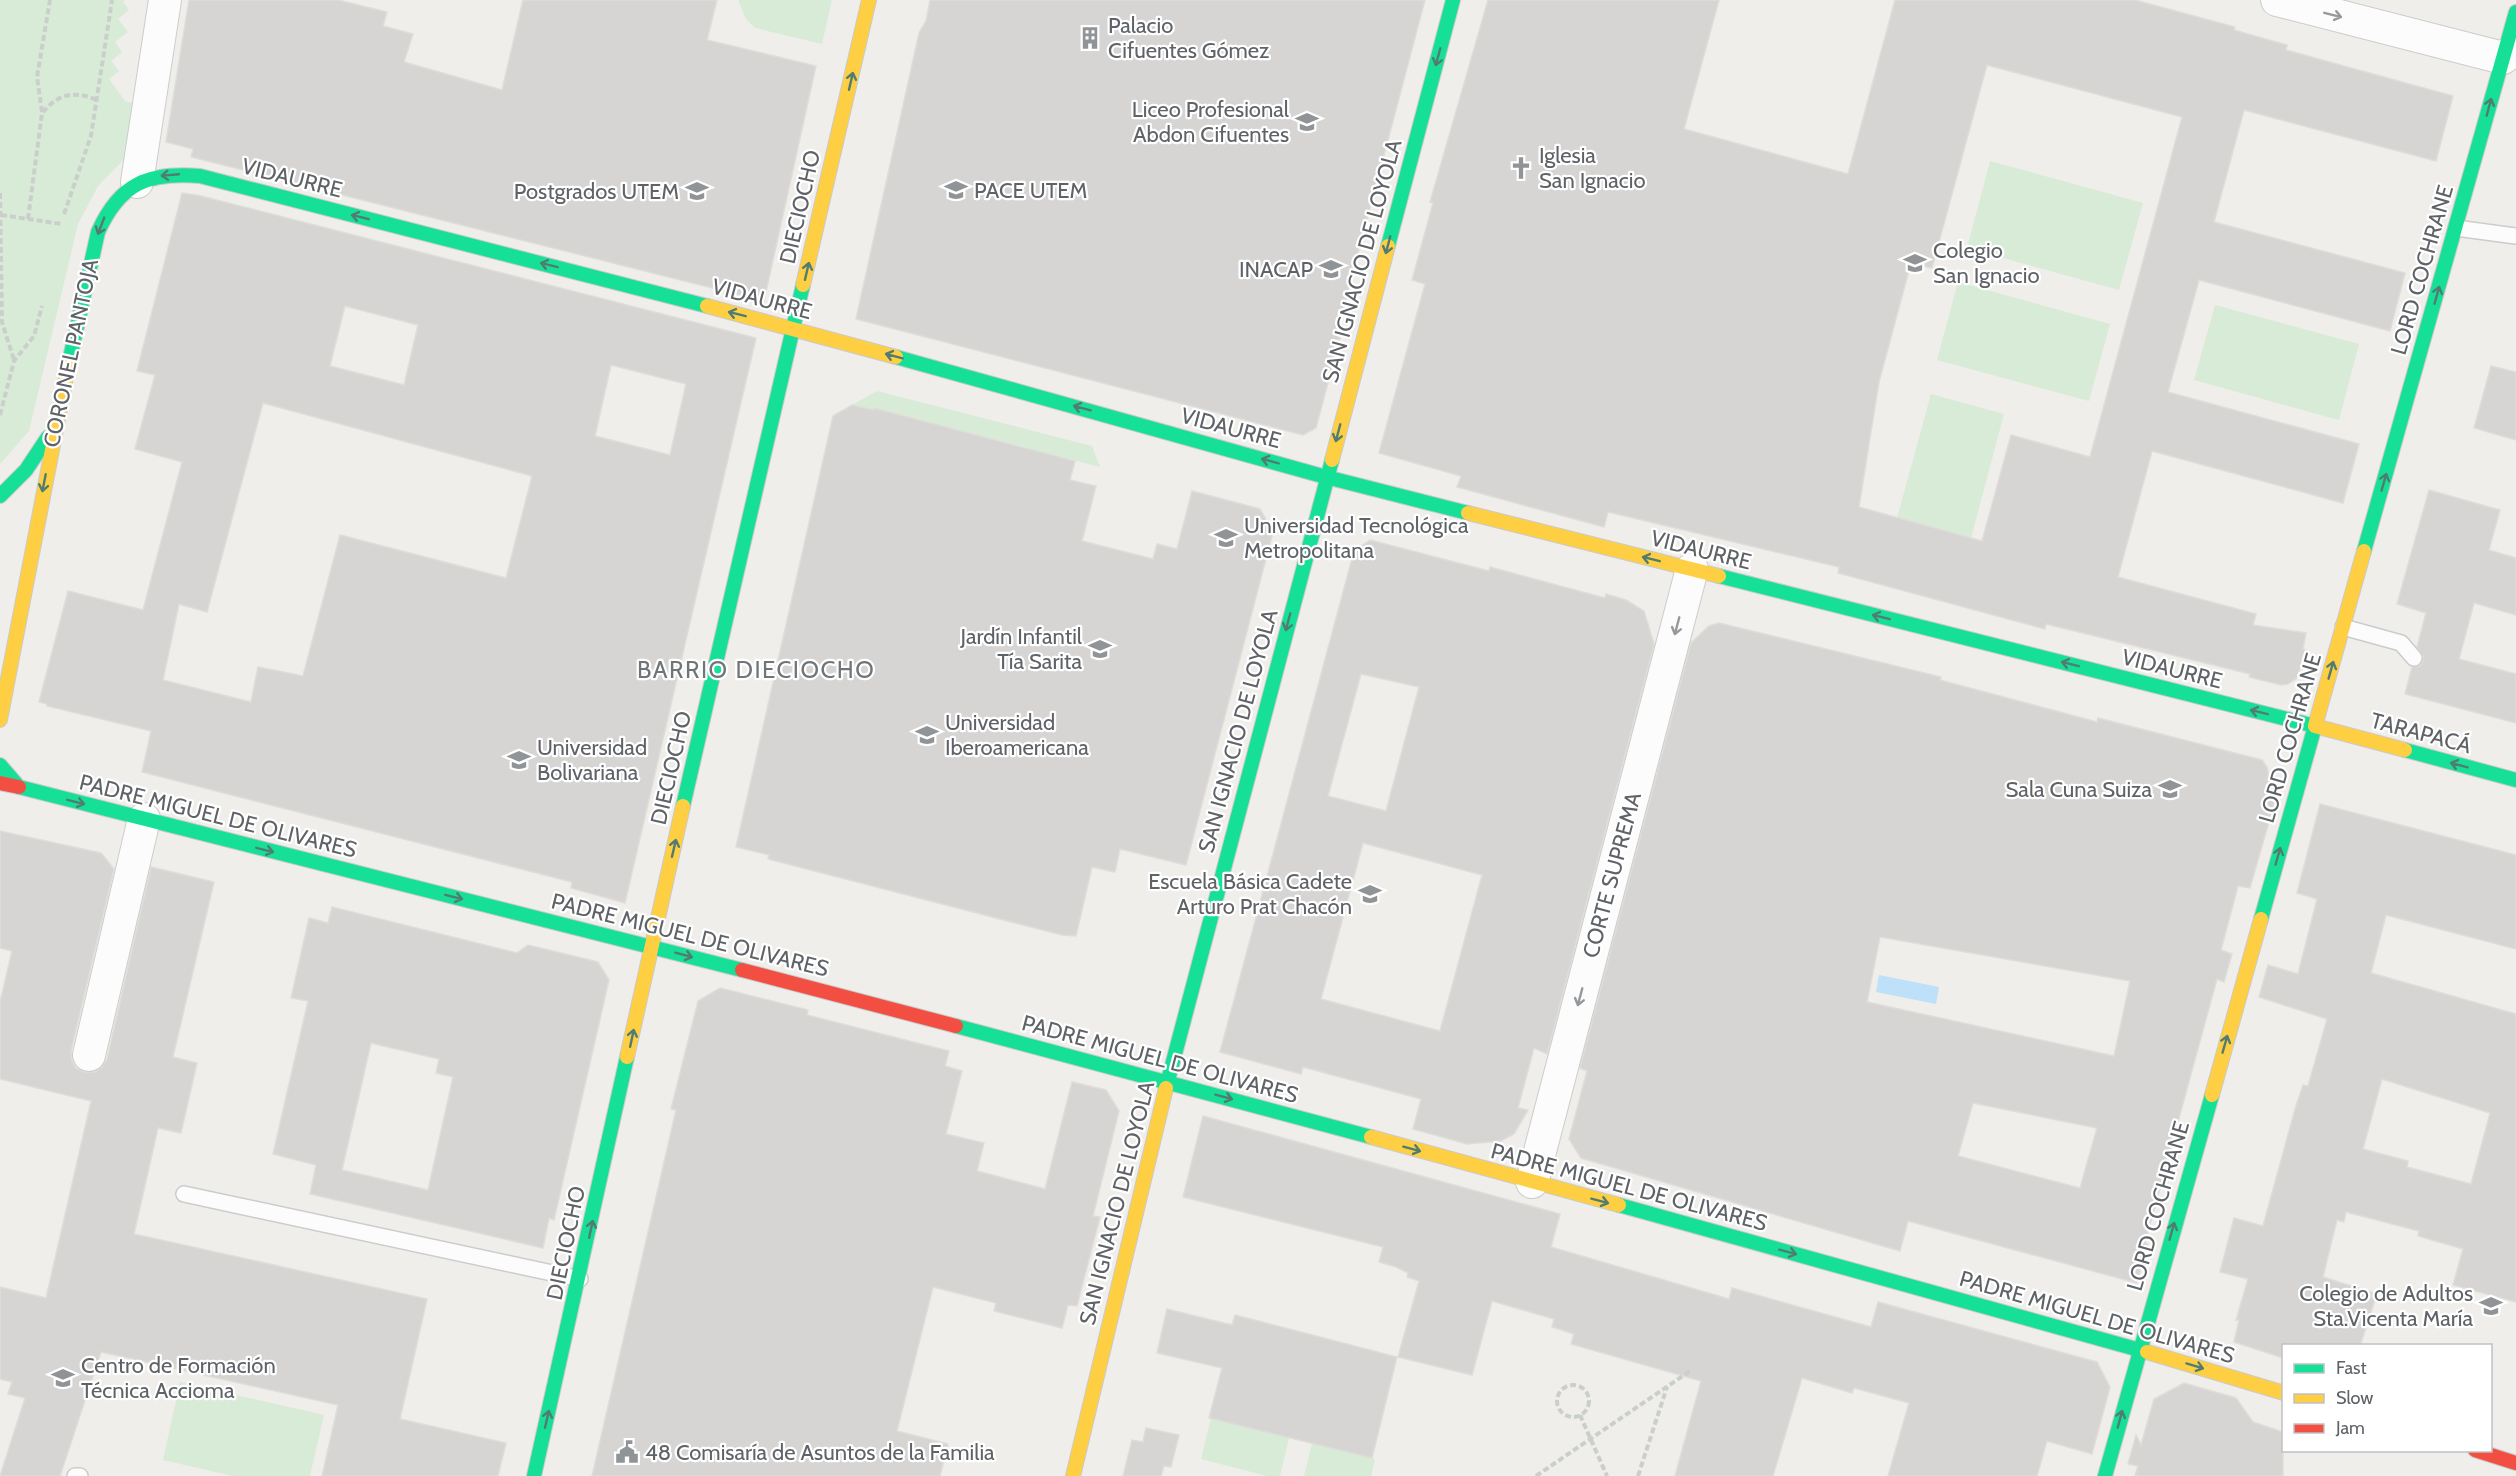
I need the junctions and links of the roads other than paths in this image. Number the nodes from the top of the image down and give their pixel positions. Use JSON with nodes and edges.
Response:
{"nodes":[{"id":1,"x":165,"y":0,"type":"edge"},
{"id":2,"x":869,"y":0,"type":"edge"},
{"id":3,"x":1454,"y":0,"type":"edge"},
{"id":4,"x":2277,"y":0,"type":"edge"},
{"id":5,"x":2516,"y":12,"type":"edge"},
{"id":6,"x":2509,"y":53,"type":"edge"},
{"id":7,"x":137,"y":182,"type":"junction"},
{"id":8,"x":2456,"y":228,"type":"junction"},
{"id":9,"x":2516,"y":236,"type":"edge"},
{"id":10,"x":794,"y":328,"type":"junction"},
{"id":11,"x":55,"y":425,"type":"junction"},
{"id":12,"x":1326,"y":477,"type":"junction"},
{"id":13,"x":0,"y":496,"type":"edge"},
{"id":14,"x":1692,"y":569,"type":"junction"},
{"id":15,"x":2343,"y":627,"type":"junction"},
{"id":16,"x":2414,"y":658,"type":"dead end"},
{"id":17,"x":0,"y":720,"type":"edge"},
{"id":18,"x":2315,"y":726,"type":"junction"},
{"id":19,"x":0,"y":765,"type":"edge"},
{"id":20,"x":2516,"y":780,"type":"edge"},
{"id":21,"x":0,"y":783,"type":"edge"},
{"id":22,"x":19,"y":787,"type":"junction"},
{"id":23,"x":144,"y":819,"type":"junction"},
{"id":24,"x":651,"y":946,"type":"junction"},
{"id":25,"x":89,"y":1055,"type":"dead end"},
{"id":26,"x":1168,"y":1081,"type":"junction"},
{"id":27,"x":1532,"y":1182,"type":"junction"},
{"id":28,"x":183,"y":1194,"type":"dead end"},
{"id":29,"x":580,"y":1279,"type":"junction"},
{"id":30,"x":2139,"y":1349,"type":"junction"},
{"id":31,"x":2282,"y":1393,"type":"edge"},
{"id":32,"x":2481,"y":1452,"type":"edge"},
{"id":33,"x":2516,"y":1463,"type":"edge"},
{"id":34,"x":75,"y":1476,"type":"edge"},
{"id":35,"x":80,"y":1476,"type":"edge"},
{"id":36,"x":534,"y":1476,"type":"edge"},
{"id":37,"x":1072,"y":1476,"type":"edge"},
{"id":38,"x":2105,"y":1476,"type":"edge"}],
"edges":[{"from":1,"to":7,"type":"street"},
{"from":10,"to":2,"type":"main road","name":"DIECIOCHO","one_way":true},
{"from":3,"to":12,"type":"main road","name":"SAN IGNACIO DE LOYOLA","one_way":true},
{"from":4,"to":6,"type":"street","one_way":true},
{"from":5,"to":6,"type":"main road","name":"LORD COCHRANE"},
{"from":8,"to":6,"type":"main road","name":"LORD COCHRANE","one_way":true},
{"from":10,"to":7,"type":"main road","name":"VIDAURRE","one_way":true},
{"from":7,"to":11,"type":"main road","name":"CORONEL PANTOJA","one_way":true},
{"from":8,"to":9,"type":"lane"},
{"from":15,"to":8,"type":"main road","name":"LORD COCHRANE","one_way":true},
{"from":12,"to":10,"type":"main road","name":"VIDAURRE","one_way":true},
{"from":24,"to":10,"type":"main road","name":"DIECIOCHO","one_way":true},
{"from":11,"to":13,"type":"main road"},
{"from":11,"to":17,"type":"main road","name":"CORONEL PANTOJA","one_way":true},
{"from":14,"to":12,"type":"main road","name":"VIDAURRE","one_way":true},
{"from":12,"to":26,"type":"main road","name":"SAN IGNACIO DE LOYOLA","one_way":true},
{"from":18,"to":14,"type":"main road","name":"VIDAURRE","one_way":true},
{"from":14,"to":27,"type":"street","name":"CORTE SUPREMA","one_way":true},
{"from":15,"to":16,"type":"lane"},
{"from":18,"to":15,"type":"main road","name":"LORD COCHRANE","one_way":true},
{"from":20,"to":18,"type":"main road","name":"TARAPACÁ","one_way":true},
{"from":30,"to":18,"type":"main road","name":"LORD COCHRANE","one_way":true},
{"from":19,"to":22,"type":"main road"},
{"from":21,"to":22,"type":"main road","name":"PADRE MIGUEL DE OLIVARES"},
{"from":22,"to":23,"type":"main road","name":"PADRE MIGUEL DE OLIVARES","one_way":true},
{"from":23,"to":24,"type":"main road","name":"PADRE MIGUEL DE OLIVARES","one_way":true},
{"from":23,"to":25,"type":"street"},
{"from":24,"to":26,"type":"main road","name":"PADRE MIGUEL DE OLIVARES","one_way":true},
{"from":29,"to":24,"type":"main road","name":"DIECIOCHO","one_way":true},
{"from":26,"to":27,"type":"main road","name":"PADRE MIGUEL DE OLIVARES","one_way":true},
{"from":26,"to":37,"type":"main road","name":"SAN IGNACIO DE LOYOLA"},
{"from":27,"to":30,"type":"main road","name":"PADRE MIGUEL DE OLIVARES","one_way":true},
{"from":28,"to":29,"type":"lane"},
{"from":36,"to":29,"type":"main road","name":"DIECIOCHO","one_way":true},
{"from":30,"to":31,"type":"main road","name":"PADRE MIGUEL DE OLIVARES","one_way":true},
{"from":38,"to":30,"type":"main road","name":"LORD COCHRANE","one_way":true},
{"from":32,"to":33,"type":"main road"},
{"from":34,"to":35,"type":"lane"}]}
